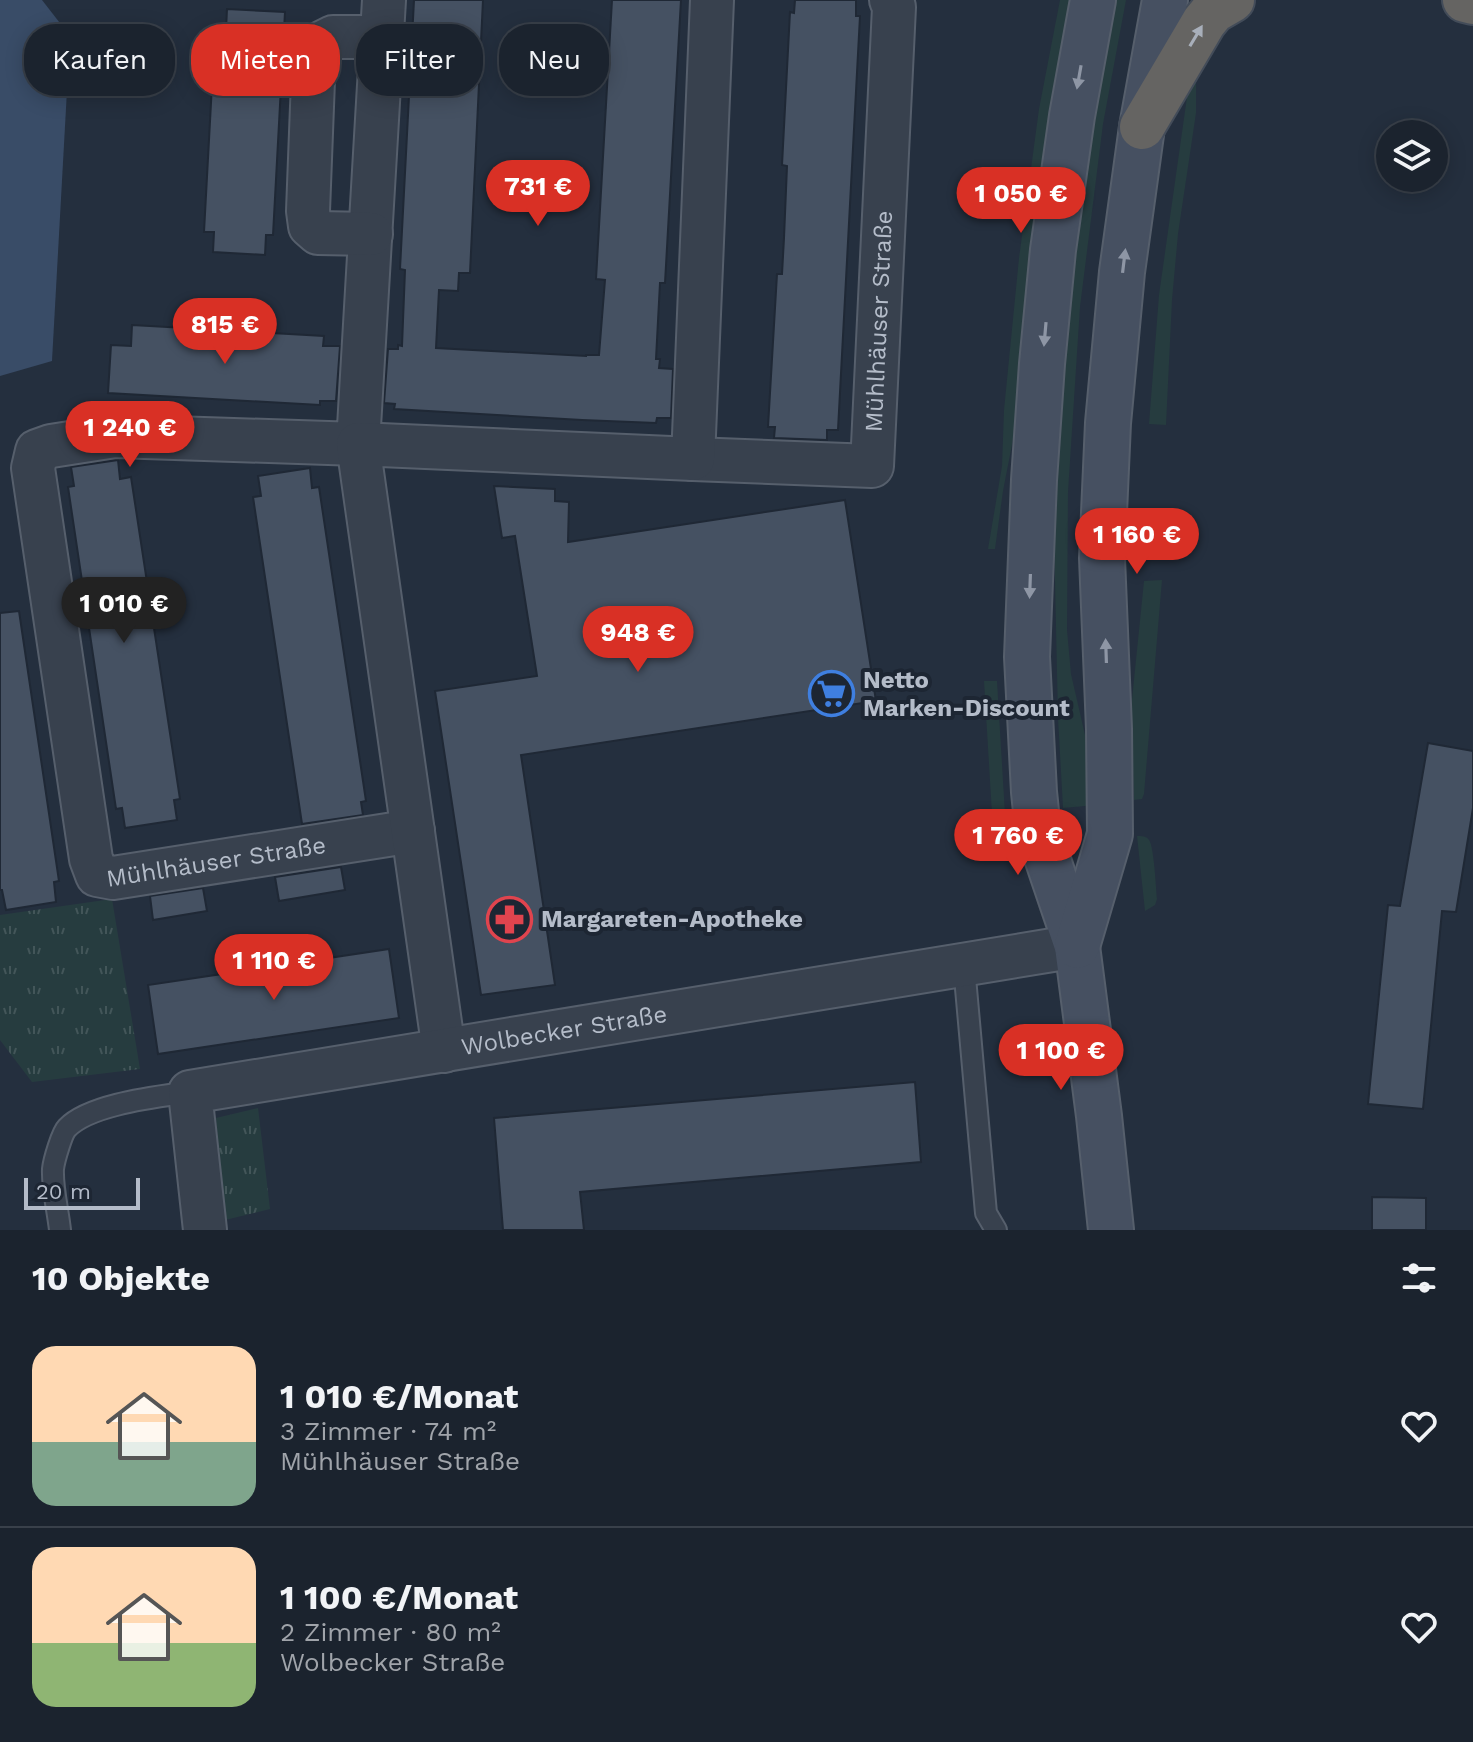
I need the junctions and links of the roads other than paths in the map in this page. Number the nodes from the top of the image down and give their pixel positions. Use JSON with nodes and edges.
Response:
{"nodes":[{"id":1,"x":712,"y":0,"type":"edge"},
{"id":2,"x":891,"y":0,"type":"edge"},
{"id":3,"x":1093,"y":0,"type":"edge"},
{"id":4,"x":1165,"y":0,"type":"edge"},
{"id":5,"x":1232,"y":0,"type":"edge"},
{"id":6,"x":1465,"y":0,"type":"edge"},
{"id":7,"x":1473,"y":2,"type":"edge"},
{"id":8,"x":383,"y":19,"type":"edge"},
{"id":9,"x":1142,"y":127,"type":"junction"},
{"id":10,"x":371,"y":234,"type":"junction"},
{"id":11,"x":358,"y":444,"type":"junction"},
{"id":12,"x":693,"y":459,"type":"junction"},
{"id":13,"x":413,"y":831,"type":"junction"},
{"id":14,"x":1077,"y":946,"type":"junction"},
{"id":15,"x":964,"y":966,"type":"junction"},
{"id":16,"x":444,"y":1051,"type":"junction"},
{"id":17,"x":190,"y":1092,"type":"junction"},
{"id":18,"x":60,"y":1230,"type":"edge"},
{"id":19,"x":205,"y":1230,"type":"edge"},
{"id":20,"x":996,"y":1230,"type":"edge"},
{"id":21,"x":1111,"y":1230,"type":"edge"}],
"edges":[{"from":1,"to":12,"type":"street"},
{"from":2,"to":12,"type":"street","name":"Mühlhäuser Straße"},
{"from":3,"to":14,"type":"main road","one_way":true},
{"from":4,"to":9,"type":"main road"},
{"from":9,"to":5,"type":"highway","one_way":true},
{"from":6,"to":7,"type":"highway"},
{"from":8,"to":10,"type":"street"},
{"from":8,"to":10,"type":"street"},
{"from":14,"to":9,"type":"main road","one_way":true},
{"from":10,"to":11,"type":"street"},
{"from":11,"to":12,"type":"street","name":"Mühlhäuser Straße"},
{"from":11,"to":13,"type":"street"},
{"from":11,"to":13,"type":"street","name":"Mühlhäuser Straße"},
{"from":13,"to":16,"type":"street"},
{"from":14,"to":15,"type":"street","name":"Wolbecker Straße"},
{"from":14,"to":21,"type":"main road"},
{"from":15,"to":16,"type":"street","name":"Wolbecker Straße"},
{"from":15,"to":20,"type":"lane"},
{"from":16,"to":17,"type":"street","name":"Wolbecker Straße"},
{"from":17,"to":18,"type":"lane"},
{"from":17,"to":19,"type":"street"}]}
